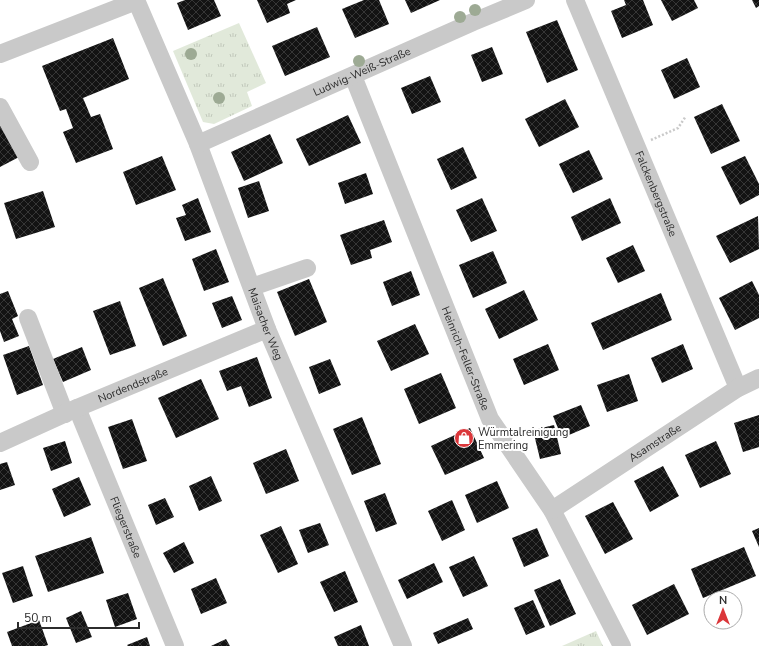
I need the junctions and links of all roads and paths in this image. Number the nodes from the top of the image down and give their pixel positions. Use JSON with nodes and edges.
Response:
{"nodes":[{"id":1,"x":526,"y":0,"type":"edge"},
{"id":2,"x":575,"y":0,"type":"edge"},
{"id":3,"x":136,"y":1,"type":"edge"},
{"id":4,"x":0,"y":54,"type":"edge"},
{"id":5,"x":353,"y":76,"type":"junction"},
{"id":6,"x":0,"y":107,"type":"edge"},
{"id":7,"x":686,"y":116,"type":"dead end"},
{"id":8,"x":198,"y":144,"type":"junction"},
{"id":9,"x":636,"y":146,"type":"junction"},
{"id":10,"x":30,"y":162,"type":"dead end"},
{"id":11,"x":307,"y":268,"type":"dead end"},
{"id":12,"x":252,"y":287,"type":"junction"},
{"id":13,"x":28,"y":318,"type":"dead end"},
{"id":14,"x":267,"y":329,"type":"junction"},
{"id":15,"x":759,"y":378,"type":"edge"},
{"id":16,"x":738,"y":388,"type":"junction"},
{"id":17,"x":71,"y":411,"type":"junction"},
{"id":18,"x":0,"y":443,"type":"edge"},
{"id":19,"x":552,"y":510,"type":"junction"},
{"id":20,"x":175,"y":646,"type":"edge"},
{"id":21,"x":402,"y":646,"type":"edge"},
{"id":22,"x":622,"y":646,"type":"edge"}],
"edges":[{"from":1,"to":5,"type":"street","name":"Ludwig-Weiß-Straße"},
{"from":2,"to":9,"type":"street","name":"Falckenbergstraße"},
{"from":3,"to":4,"type":"street"},
{"from":3,"to":8,"type":"street","name":"Maisacher Weg"},
{"from":5,"to":8,"type":"street","name":"Ludwig-Weiß-Straße"},
{"from":5,"to":19,"type":"street","name":"Heinrich-Feller-Straße"},
{"from":6,"to":10,"type":"street"},
{"from":7,"to":9,"type":"path"},
{"from":8,"to":12,"type":"street","name":"Maisacher Weg"},
{"from":9,"to":16,"type":"street","name":"Falckenbergstraße"},
{"from":11,"to":12,"type":"street"},
{"from":12,"to":14,"type":"street","name":"Maisacher Weg"},
{"from":13,"to":17,"type":"street","name":"Fliegerstraße"},
{"from":14,"to":17,"type":"street","name":"Nordendstraße"},
{"from":14,"to":21,"type":"street","name":"Maisacher Weg"},
{"from":15,"to":16,"type":"street","name":"Asamstraße"},
{"from":16,"to":19,"type":"street","name":"Asamstraße"},
{"from":17,"to":18,"type":"street","name":"Nordendstraße"},
{"from":17,"to":20,"type":"street","name":"Fliegerstraße"},
{"from":19,"to":22,"type":"street","name":"Heinrich-Feller-Straße"}]}
